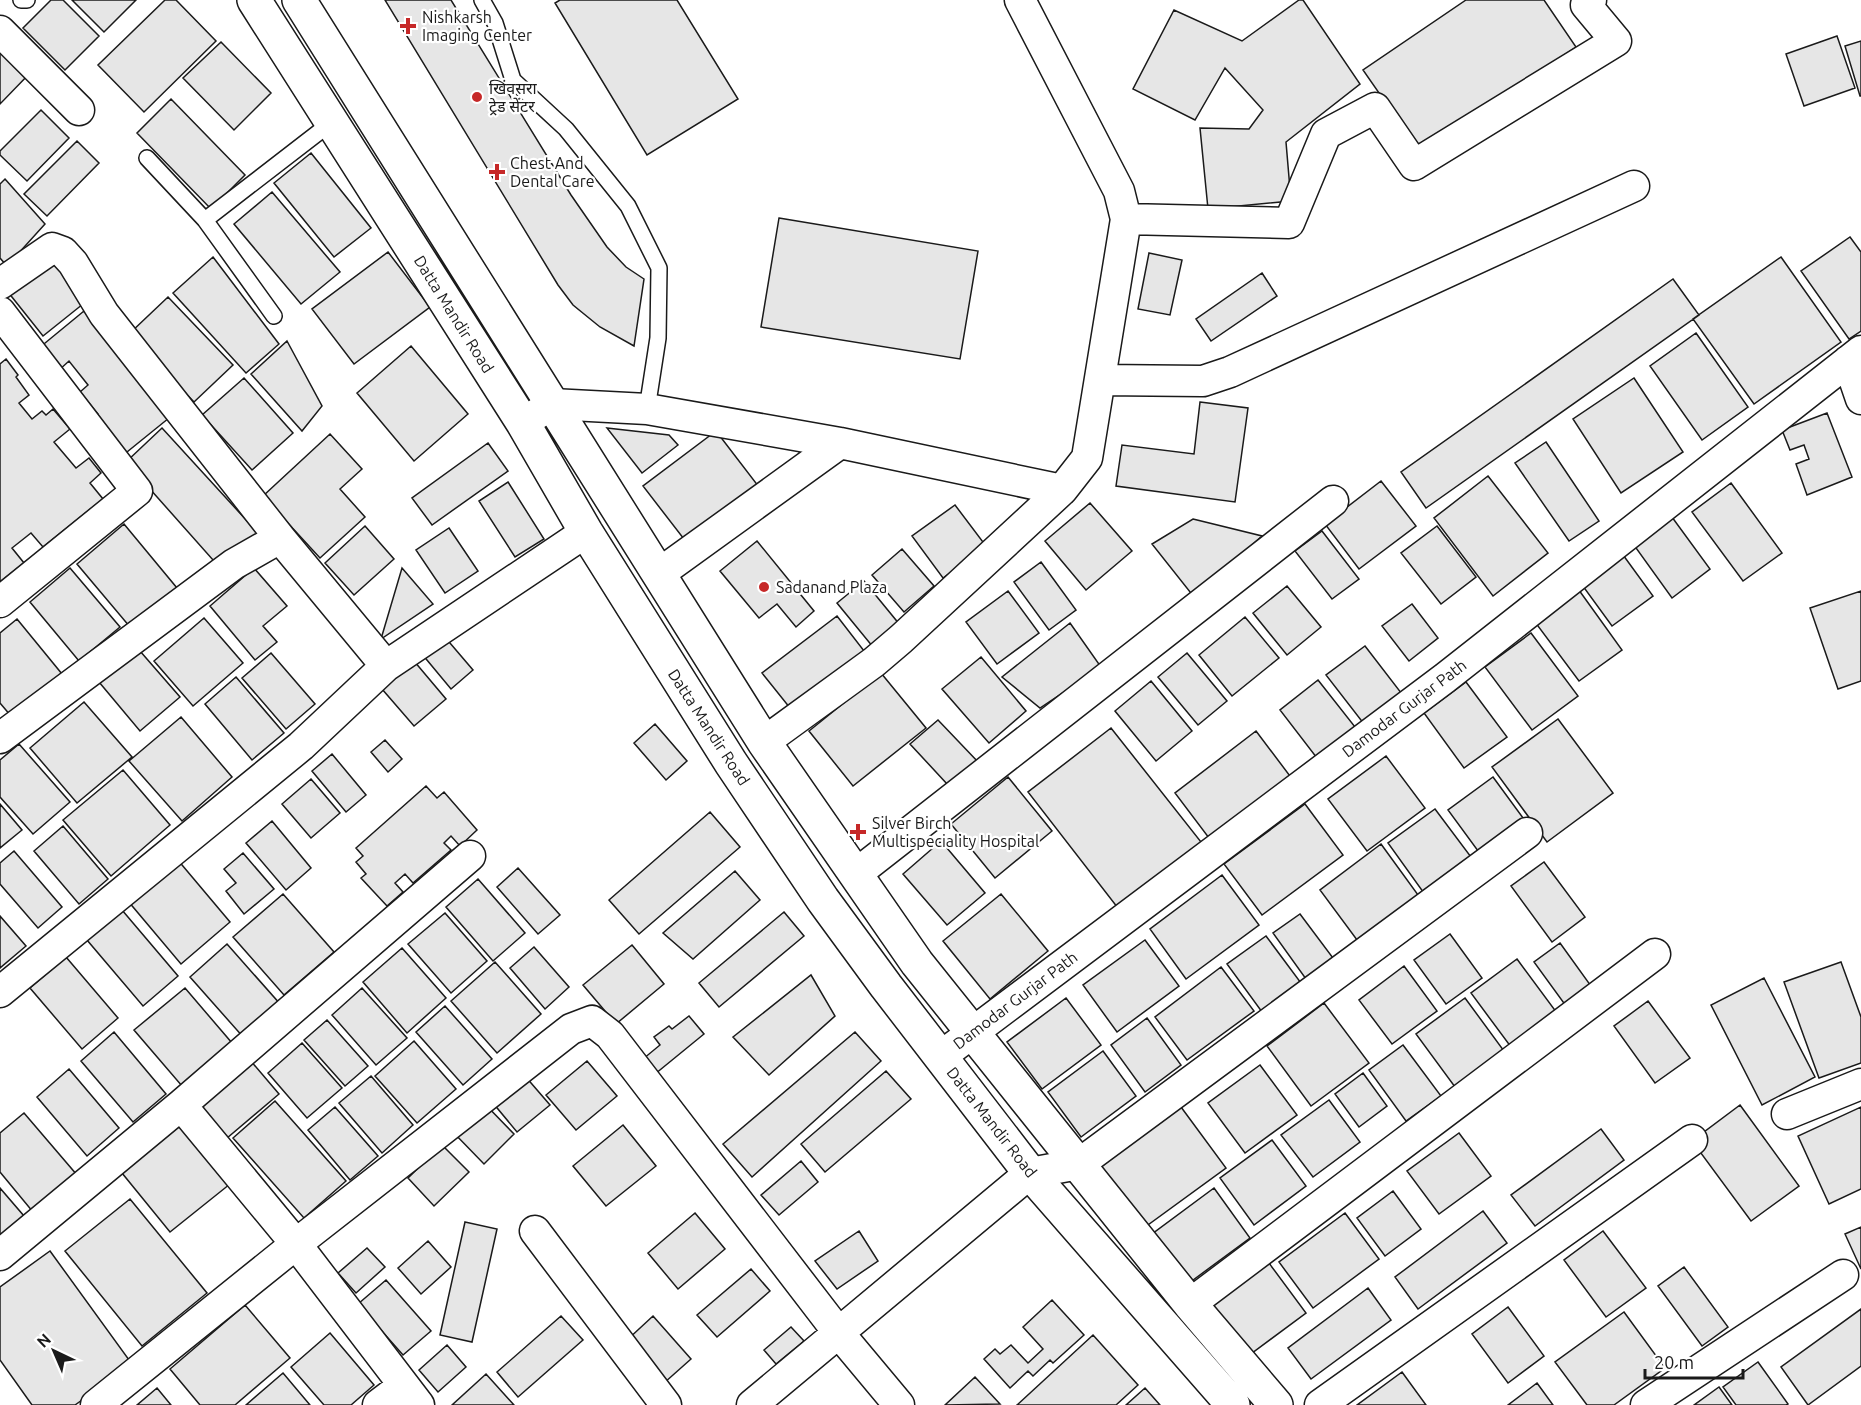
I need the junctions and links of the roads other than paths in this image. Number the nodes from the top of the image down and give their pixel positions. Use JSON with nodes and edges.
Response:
{"nodes":[{"id":1,"x":21,"y":0,"type":"edge"},
{"id":2,"x":27,"y":0,"type":"edge"},
{"id":3,"x":254,"y":0,"type":"edge"},
{"id":4,"x":299,"y":0,"type":"edge"},
{"id":5,"x":482,"y":0,"type":"edge"},
{"id":6,"x":1020,"y":0,"type":"edge"},
{"id":7,"x":1591,"y":0,"type":"edge"},
{"id":8,"x":0,"y":31,"type":"edge"},
{"id":9,"x":79,"y":110,"type":"dead end"},
{"id":10,"x":332,"y":122,"type":"junction"},
{"id":11,"x":147,"y":158,"type":"dead end"},
{"id":12,"x":1634,"y":186,"type":"dead end"},
{"id":13,"x":1126,"y":219,"type":"junction"},
{"id":14,"x":205,"y":220,"type":"junction"},
{"id":15,"x":0,"y":284,"type":"edge"},
{"id":16,"x":0,"y":312,"type":"edge"},
{"id":17,"x":274,"y":316,"type":"dead end"},
{"id":18,"x":1855,"y":356,"type":"edge"},
{"id":19,"x":1100,"y":380,"type":"junction"},
{"id":20,"x":1861,"y":399,"type":"edge"},
{"id":21,"x":552,"y":404,"type":"junction"},
{"id":22,"x":647,"y":409,"type":"junction"},
{"id":23,"x":523,"y":423,"type":"junction"},
{"id":24,"x":840,"y":443,"type":"junction"},
{"id":25,"x":1062,"y":490,"type":"junction"},
{"id":26,"x":1333,"y":501,"type":"dead end"},
{"id":27,"x":586,"y":532,"type":"junction"},
{"id":28,"x":280,"y":538,"type":"junction"},
{"id":29,"x":660,"y":573,"type":"junction"},
{"id":30,"x":0,"y":602,"type":"edge"},
{"id":31,"x":386,"y":666,"type":"junction"},
{"id":32,"x":0,"y":738,"type":"edge"},
{"id":33,"x":764,"y":742,"type":"junction"},
{"id":34,"x":1527,"y":833,"type":"dead end"},
{"id":35,"x":470,"y":856,"type":"dead end"},
{"id":36,"x":856,"y":874,"type":"junction"},
{"id":37,"x":1655,"y":954,"type":"dead end"},
{"id":38,"x":0,"y":992,"type":"edge"},
{"id":39,"x":972,"y":1032,"type":"junction"},
{"id":40,"x":940,"y":1057,"type":"junction"},
{"id":41,"x":1861,"y":1084,"type":"edge"},
{"id":42,"x":181,"y":1105,"type":"junction"},
{"id":43,"x":1788,"y":1114,"type":"dead end"},
{"id":44,"x":1692,"y":1140,"type":"dead end"},
{"id":45,"x":1078,"y":1164,"type":"junction"},
{"id":46,"x":1030,"y":1173,"type":"junction"},
{"id":47,"x":535,"y":1231,"type":"dead end"},
{"id":48,"x":296,"y":1244,"type":"junction"},
{"id":49,"x":0,"y":1256,"type":"edge"},
{"id":50,"x":1843,"y":1275,"type":"dead end"},
{"id":51,"x":1190,"y":1304,"type":"junction"},
{"id":52,"x":838,"y":1332,"type":"junction"},
{"id":53,"x":411,"y":1395,"type":"edge"},
{"id":54,"x":96,"y":1405,"type":"edge"},
{"id":55,"x":378,"y":1405,"type":"edge"},
{"id":56,"x":666,"y":1405,"type":"edge"},
{"id":57,"x":752,"y":1405,"type":"edge"},
{"id":58,"x":899,"y":1405,"type":"edge"},
{"id":59,"x":1233,"y":1405,"type":"edge"},
{"id":60,"x":1276,"y":1405,"type":"edge"},
{"id":61,"x":1320,"y":1405,"type":"edge"},
{"id":62,"x":1646,"y":1405,"type":"edge"}],
"edges":[{"from":1,"to":2,"type":"lane"},
{"from":3,"to":10,"type":"main road","name":"Datta Mandir Road"},
{"from":4,"to":21,"type":"main road"},
{"from":5,"to":22,"type":"lane"},
{"from":6,"to":13,"type":"street"},
{"from":7,"to":13,"type":"street"},
{"from":8,"to":9,"type":"street"},
{"from":10,"to":14,"type":"lane"},
{"from":10,"to":23,"type":"main road","name":"Datta Mandir Road"},
{"from":11,"to":14,"type":"lane"},
{"from":12,"to":19,"type":"street"},
{"from":13,"to":19,"type":"street"},
{"from":14,"to":17,"type":"lane"},
{"from":15,"to":28,"type":"street"},
{"from":16,"to":30,"type":"street"},
{"from":18,"to":20,"type":"street"},
{"from":18,"to":39,"type":"street","name":"Damodar Gurjar Path"},
{"from":19,"to":25,"type":"street"},
{"from":21,"to":22,"type":"street"},
{"from":21,"to":23,"type":"street"},
{"from":21,"to":29,"type":"main road"},
{"from":22,"to":24,"type":"street"},
{"from":23,"to":27,"type":"main road","name":"Datta Mandir Road"},
{"from":24,"to":25,"type":"street"},
{"from":24,"to":29,"type":"street"},
{"from":25,"to":33,"type":"street"},
{"from":26,"to":36,"type":"street"},
{"from":27,"to":31,"type":"street"},
{"from":27,"to":40,"type":"main road","name":"Datta Mandir Road"},
{"from":28,"to":31,"type":"street"},
{"from":28,"to":32,"type":"street"},
{"from":29,"to":33,"type":"main road"},
{"from":31,"to":38,"type":"street"},
{"from":33,"to":36,"type":"main road"},
{"from":34,"to":45,"type":"street"},
{"from":35,"to":42,"type":"street"},
{"from":36,"to":39,"type":"main road"},
{"from":37,"to":51,"type":"street"},
{"from":39,"to":40,"type":"street","name":"Damodar Gurjar Path"},
{"from":39,"to":45,"type":"main road"},
{"from":40,"to":46,"type":"main road","name":"Datta Mandir Road"},
{"from":41,"to":43,"type":"street"},
{"from":42,"to":48,"type":"street"},
{"from":42,"to":49,"type":"street"},
{"from":44,"to":61,"type":"street"},
{"from":45,"to":46,"type":"street"},
{"from":45,"to":51,"type":"main road"},
{"from":46,"to":52,"type":"street"},
{"from":46,"to":59,"type":"main road","name":"Datta Mandir Road"},
{"from":47,"to":56,"type":"street"},
{"from":48,"to":52,"type":"street"},
{"from":48,"to":53,"type":"street"},
{"from":48,"to":54,"type":"street"},
{"from":50,"to":62,"type":"street"},
{"from":51,"to":60,"type":"main road"},
{"from":52,"to":57,"type":"street"},
{"from":52,"to":58,"type":"street"},
{"from":53,"to":55,"type":"street"}]}
